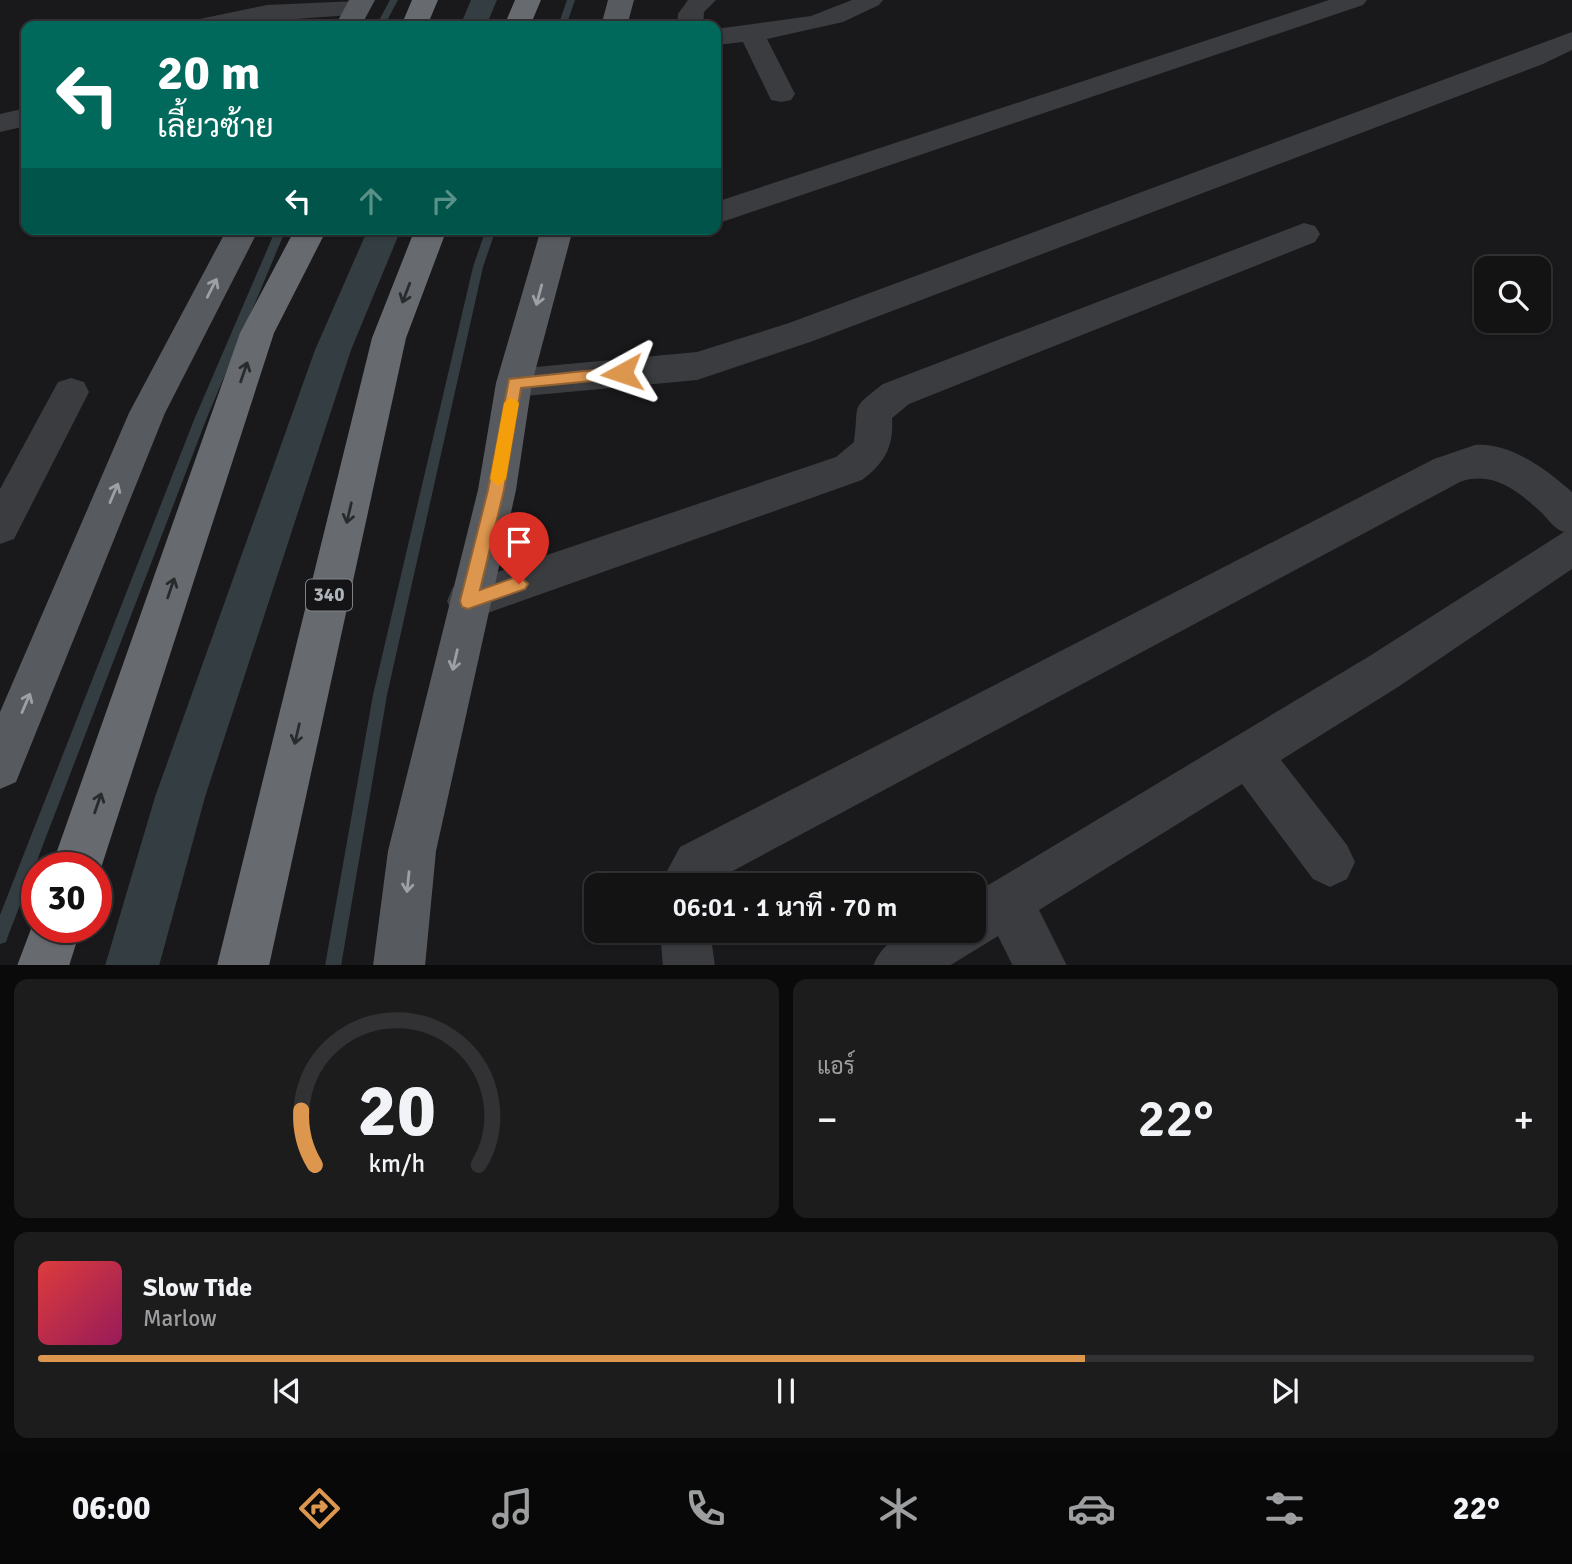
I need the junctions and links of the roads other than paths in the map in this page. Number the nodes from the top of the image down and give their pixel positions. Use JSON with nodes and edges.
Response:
{"nodes":[{"id":1,"x":528,"y":0,"type":"edge"},
{"id":2,"x":621,"y":0,"type":"edge"},
{"id":3,"x":703,"y":0,"type":"edge"},
{"id":4,"x":870,"y":0,"type":"edge"},
{"id":5,"x":1354,"y":0,"type":"edge"},
{"id":6,"x":355,"y":12,"type":"edge"},
{"id":7,"x":225,"y":21,"type":"edge"},
{"id":8,"x":519,"y":21,"type":"edge"},
{"id":9,"x":615,"y":21,"type":"edge"},
{"id":10,"x":690,"y":21,"type":"edge"},
{"id":11,"x":751,"y":32,"type":"junction"},
{"id":12,"x":721,"y":36,"type":"edge"},
{"id":13,"x":1572,"y":40,"type":"edge"},
{"id":14,"x":781,"y":94,"type":"dead end"},
{"id":15,"x":21,"y":118,"type":"edge"},
{"id":16,"x":0,"y":123,"type":"edge"},
{"id":17,"x":721,"y":212,"type":"edge"},
{"id":18,"x":1304,"y":234,"type":"dead end"},
{"id":19,"x":240,"y":235,"type":"edge"},
{"id":20,"x":308,"y":235,"type":"edge"},
{"id":21,"x":429,"y":235,"type":"edge"},
{"id":22,"x":554,"y":235,"type":"edge"},
{"id":23,"x":514,"y":383,"type":"junction"},
{"id":24,"x":71,"y":392,"type":"dead end"},
{"id":25,"x":1572,"y":518,"type":"edge"},
{"id":26,"x":0,"y":527,"type":"edge"},
{"id":27,"x":1572,"y":547,"type":"edge"},
{"id":28,"x":468,"y":601,"type":"junction"},
{"id":29,"x":1249,"y":755,"type":"junction"},
{"id":30,"x":2,"y":757,"type":"edge"},
{"id":31,"x":81,"y":852,"type":"edge"},
{"id":32,"x":1330,"y":862,"type":"dead end"},
{"id":33,"x":692,"y":873,"type":"edge"},
{"id":34,"x":991,"y":911,"type":"edge"},
{"id":35,"x":51,"y":943,"type":"edge"},
{"id":36,"x":686,"y":943,"type":"edge"},
{"id":37,"x":937,"y":943,"type":"edge"},
{"id":38,"x":43,"y":965,"type":"edge"},
{"id":39,"x":243,"y":965,"type":"edge"},
{"id":40,"x":399,"y":965,"type":"edge"},
{"id":41,"x":689,"y":965,"type":"edge"},
{"id":42,"x":899,"y":965,"type":"edge"},
{"id":43,"x":1041,"y":965,"type":"edge"}],
"edges":[{"from":1,"to":8,"type":"highway"},
{"from":2,"to":9,"type":"main road"},
{"from":3,"to":10,"type":"street"},
{"from":4,"to":11,"type":"street"},
{"from":5,"to":17,"type":"street"},
{"from":6,"to":7,"type":"street"},
{"from":11,"to":12,"type":"street"},
{"from":11,"to":14,"type":"street"},
{"from":13,"to":23,"type":"street"},
{"from":15,"to":16,"type":"street"},
{"from":18,"to":28,"type":"street"},
{"from":30,"to":19,"type":"main road","one_way":true},
{"from":31,"to":20,"type":"highway","one_way":true},
{"from":21,"to":39,"type":"highway","number":"340","one_way":true},
{"from":22,"to":23,"type":"main road","one_way":true},
{"from":23,"to":28,"type":"main road"},
{"from":24,"to":26,"type":"street"},
{"from":25,"to":33,"type":"street"},
{"from":27,"to":29,"type":"street"},
{"from":28,"to":40,"type":"main road","one_way":true},
{"from":29,"to":32,"type":"street"},
{"from":29,"to":34,"type":"street"},
{"from":34,"to":43,"type":"street"},
{"from":35,"to":38,"type":"highway"},
{"from":36,"to":41,"type":"street"},
{"from":37,"to":42,"type":"street"}]}
